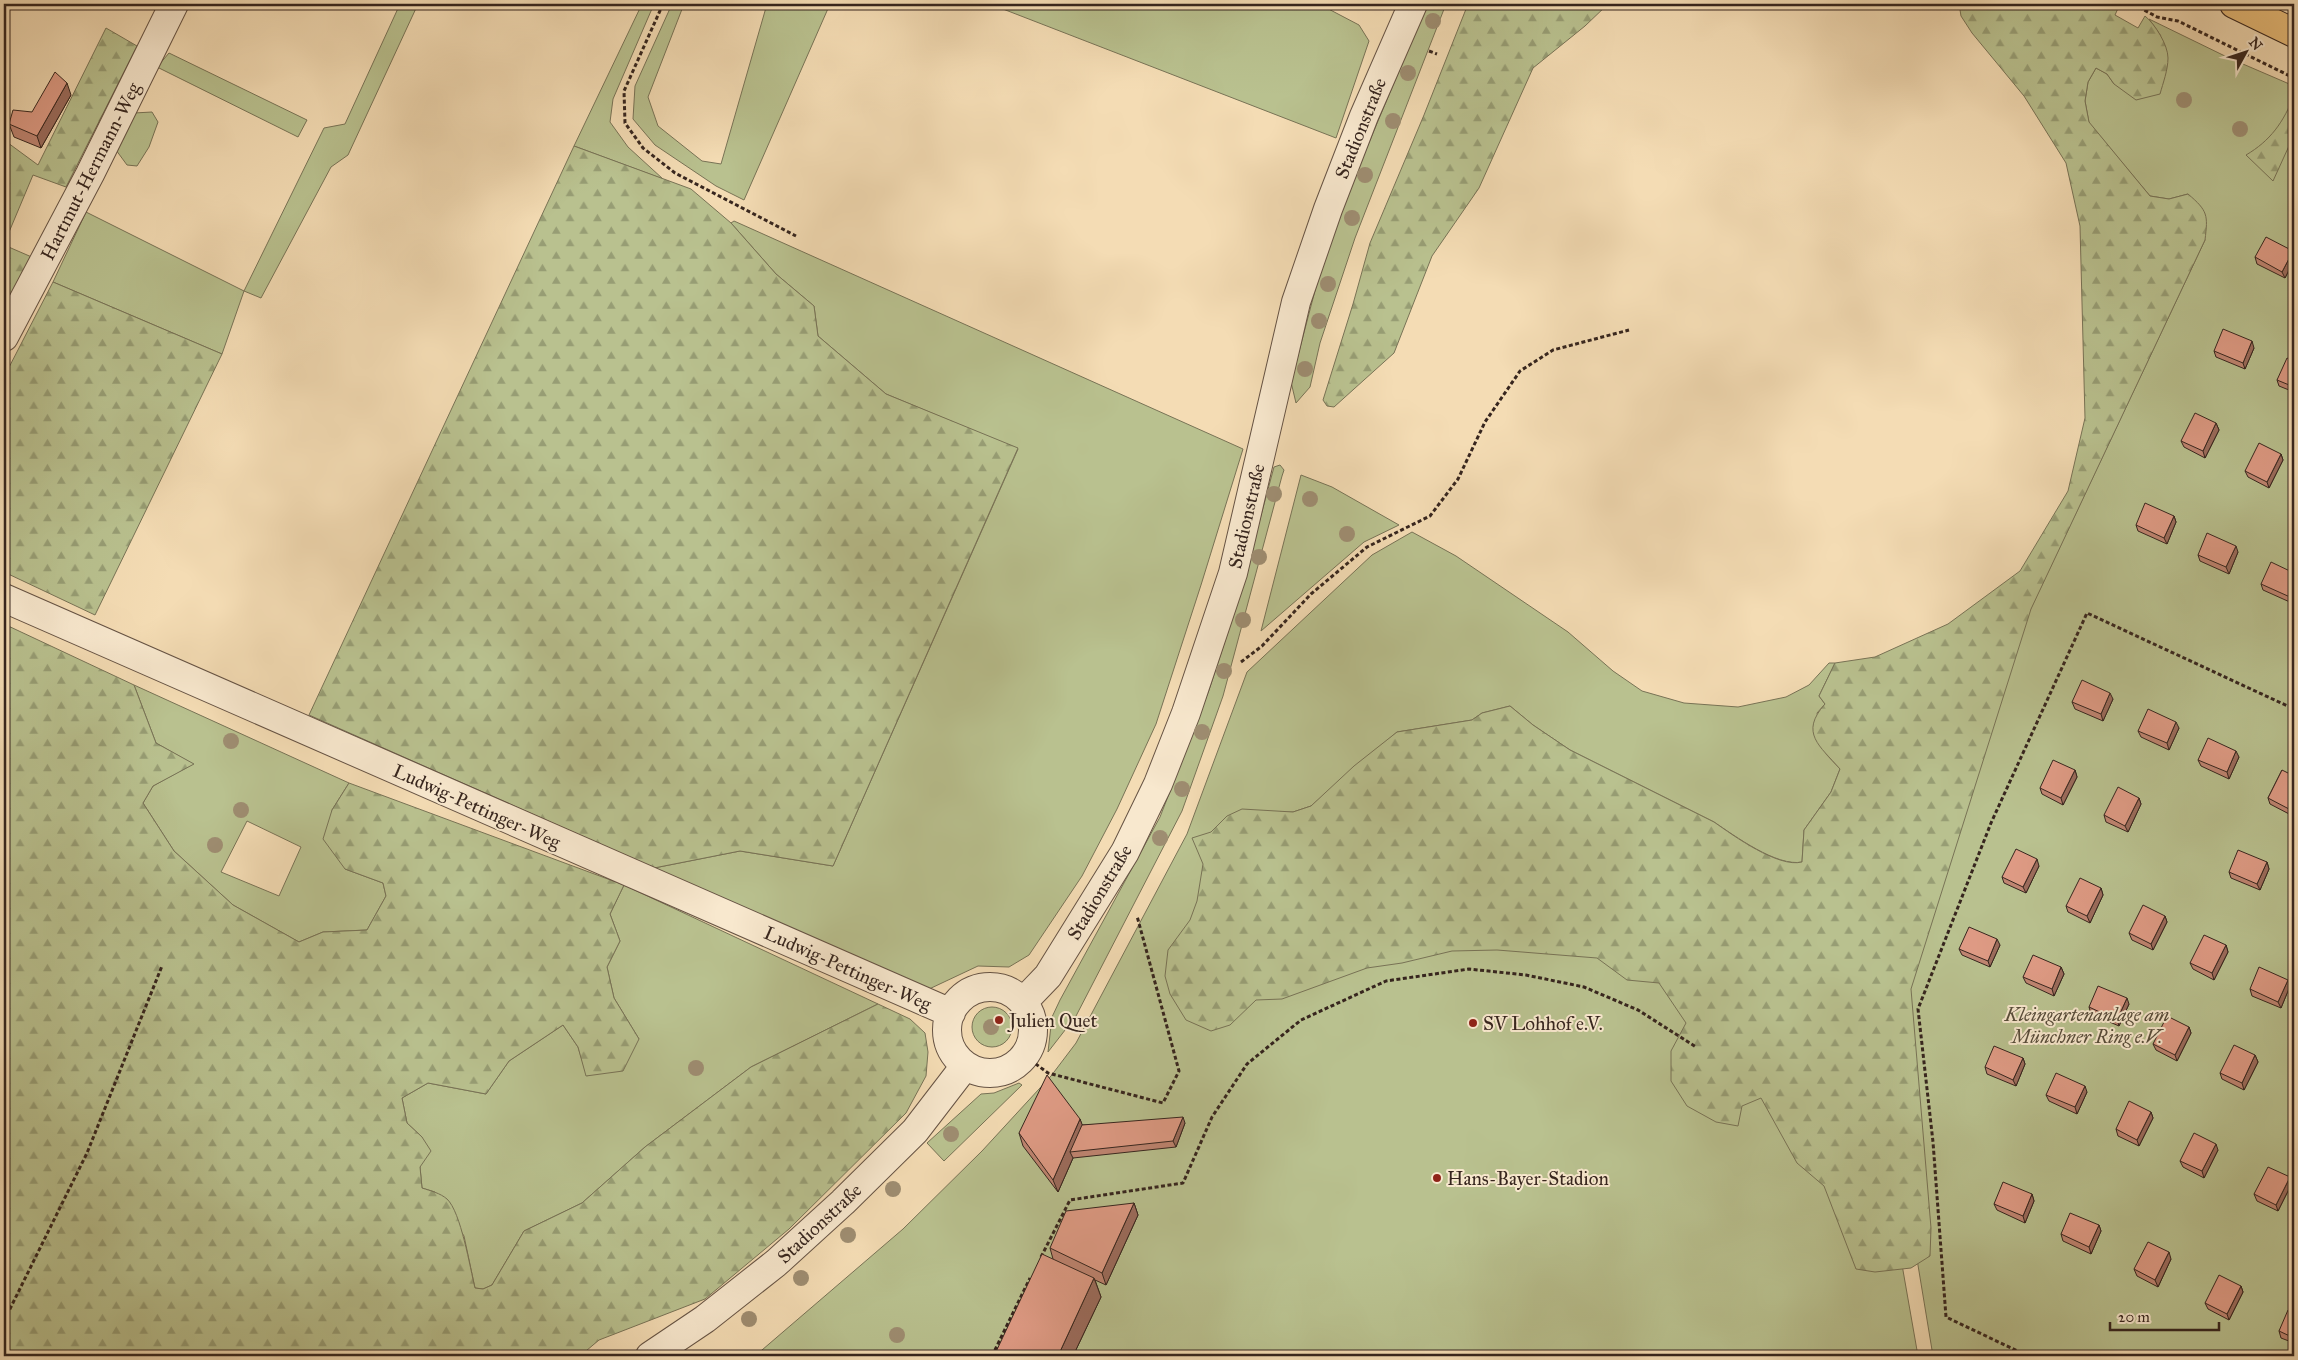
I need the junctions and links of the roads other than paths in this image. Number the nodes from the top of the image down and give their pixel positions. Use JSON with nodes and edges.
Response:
{"nodes":[{"id":1,"x":174,"y":4,"type":"edge"},
{"id":2,"x":1413,"y":4,"type":"edge"},
{"id":3,"x":2234,"y":4,"type":"edge"},
{"id":4,"x":2294,"y":32,"type":"edge"},
{"id":5,"x":4,"y":337,"type":"edge"},
{"id":6,"x":4,"y":598,"type":"edge"},
{"id":7,"x":1023,"y":1002,"type":"junction"},
{"id":8,"x":951,"y":1013,"type":"junction"},
{"id":9,"x":965,"y":1066,"type":"junction"},
{"id":10,"x":650,"y":1356,"type":"edge"}],
"edges":[{"from":1,"to":5,"type":"street","name":"Hartmut-Hermann-Weg"},
{"from":2,"to":7,"type":"street","name":"Stadionstraße"},
{"from":3,"to":4,"type":"main road"},
{"from":6,"to":8,"type":"street","name":"Ludwig-Pettinger-Weg"},
{"from":7,"to":8,"type":"street"},
{"from":7,"to":9,"type":"street"},
{"from":8,"to":9,"type":"street"},
{"from":9,"to":10,"type":"street","name":"Stadionstraße"}]}
